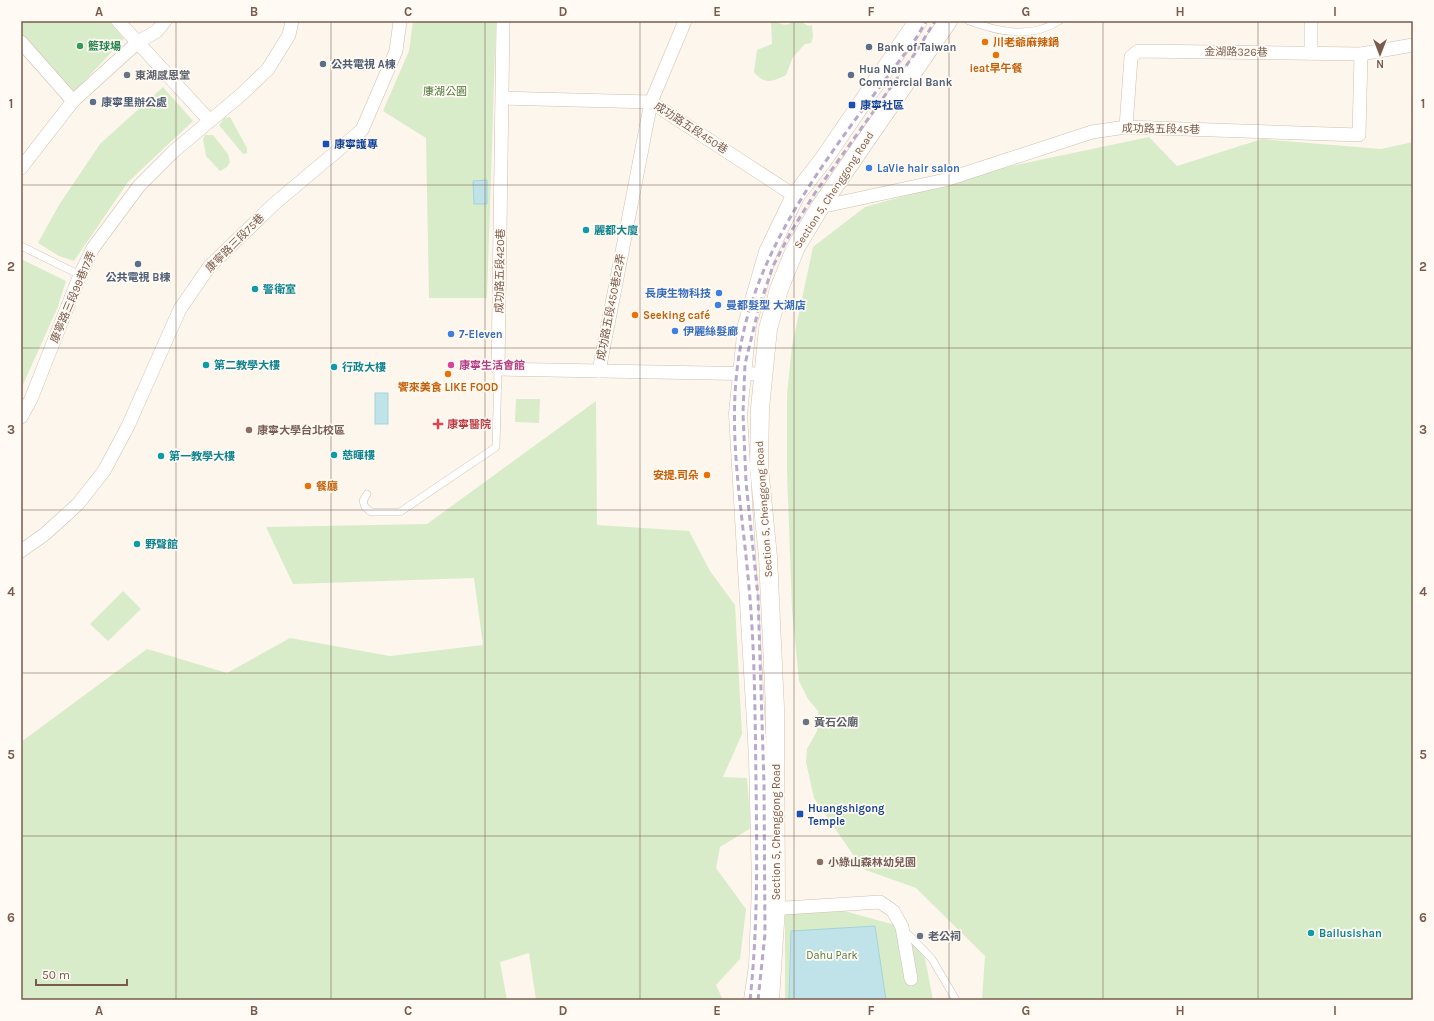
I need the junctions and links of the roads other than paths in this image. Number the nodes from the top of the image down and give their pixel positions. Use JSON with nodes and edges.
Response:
{"nodes":[{"id":1,"x":118,"y":21,"type":"edge"},
{"id":2,"x":165,"y":21,"type":"edge"},
{"id":3,"x":292,"y":21,"type":"edge"},
{"id":4,"x":400,"y":21,"type":"edge"},
{"id":5,"x":503,"y":21,"type":"edge"},
{"id":6,"x":685,"y":21,"type":"edge"},
{"id":7,"x":918,"y":21,"type":"edge"},
{"id":8,"x":948,"y":21,"type":"edge"},
{"id":9,"x":969,"y":21,"type":"edge"},
{"id":10,"x":1059,"y":21,"type":"edge"},
{"id":11,"x":1311,"y":21,"type":"edge"},
{"id":12,"x":21,"y":42,"type":"edge"},
{"id":13,"x":138,"y":42,"type":"junction"},
{"id":14,"x":1413,"y":45,"type":"edge"},
{"id":15,"x":1311,"y":53,"type":"junction"},
{"id":16,"x":1361,"y":54,"type":"junction"},
{"id":17,"x":503,"y":98,"type":"junction"},
{"id":18,"x":73,"y":100,"type":"junction"},
{"id":19,"x":651,"y":102,"type":"junction"},
{"id":20,"x":209,"y":120,"type":"junction"},
{"id":21,"x":1126,"y":127,"type":"junction"},
{"id":22,"x":21,"y":168,"type":"edge"},
{"id":23,"x":795,"y":196,"type":"junction"},
{"id":24,"x":820,"y":207,"type":"junction"},
{"id":25,"x":21,"y":246,"type":"edge"},
{"id":26,"x":80,"y":275,"type":"junction"},
{"id":27,"x":498,"y":369,"type":"junction"},
{"id":28,"x":599,"y":371,"type":"junction"},
{"id":29,"x":741,"y":373,"type":"junction"},
{"id":30,"x":763,"y":374,"type":"junction"},
{"id":31,"x":21,"y":417,"type":"edge"},
{"id":32,"x":367,"y":494,"type":"dead end"},
{"id":33,"x":21,"y":550,"type":"edge"},
{"id":34,"x":768,"y":909,"type":"junction"},
{"id":35,"x":902,"y":927,"type":"junction"},
{"id":36,"x":911,"y":979,"type":"dead end"},
{"id":37,"x":753,"y":1000,"type":"edge"},
{"id":38,"x":770,"y":1000,"type":"edge"},
{"id":39,"x":956,"y":1000,"type":"edge"}],
"edges":[{"from":1,"to":13,"type":"street"},
{"from":2,"to":13,"type":"street"},
{"from":3,"to":20,"type":"street","name":"康寧路三段99巷17弄"},
{"from":4,"to":33,"type":"street","name":"康寧路三段75巷"},
{"from":5,"to":17,"type":"street","name":"成功路五段420巷"},
{"from":6,"to":19,"type":"street","name":"成功路五段450巷22弄"},
{"from":7,"to":23,"type":"main road","name":"Section 5, Chenggong Road"},
{"from":8,"to":24,"type":"main road","name":"Section 5, Chenggong Road"},
{"from":9,"to":10,"type":"lane"},
{"from":11,"to":15,"type":"street"},
{"from":12,"to":18,"type":"street"},
{"from":13,"to":18,"type":"street"},
{"from":13,"to":20,"type":"street"},
{"from":14,"to":16,"type":"street","name":"金湖路326巷"},
{"from":15,"to":16,"type":"street","name":"金湖路326巷"},
{"from":15,"to":21,"type":"street","name":"金湖路326巷"},
{"from":16,"to":21,"type":"street","name":"成功路五段45巷"},
{"from":17,"to":19,"type":"street","name":"成功路五段450巷"},
{"from":17,"to":27,"type":"street","name":"成功路五段420巷"},
{"from":18,"to":22,"type":"street"},
{"from":19,"to":23,"type":"street","name":"成功路五段450巷"},
{"from":19,"to":28,"type":"street","name":"成功路五段450巷22弄"},
{"from":20,"to":26,"type":"street","name":"康寧路三段99巷17弄"},
{"from":21,"to":24,"type":"street","name":"成功路五段45巷"},
{"from":23,"to":29,"type":"main road","name":"Section 5, Chenggong Road"},
{"from":24,"to":30,"type":"main road","name":"Section 5, Chenggong Road"},
{"from":25,"to":26,"type":"lane"},
{"from":26,"to":31,"type":"street","name":"康寧路三段99巷17弄"},
{"from":27,"to":28,"type":"street"},
{"from":27,"to":32,"type":"lane"},
{"from":28,"to":29,"type":"street"},
{"from":29,"to":30,"type":"street"},
{"from":29,"to":34,"type":"main road","name":"Section 5, Chenggong Road"},
{"from":30,"to":34,"type":"main road","name":"Section 5, Chenggong Road"},
{"from":34,"to":35,"type":"street"},
{"from":34,"to":37,"type":"main road","name":"Section 5, Chenggong Road"},
{"from":34,"to":38,"type":"main road","name":"Section 5, Chenggong Road"},
{"from":35,"to":36,"type":"street"},
{"from":35,"to":39,"type":"lane"}]}
